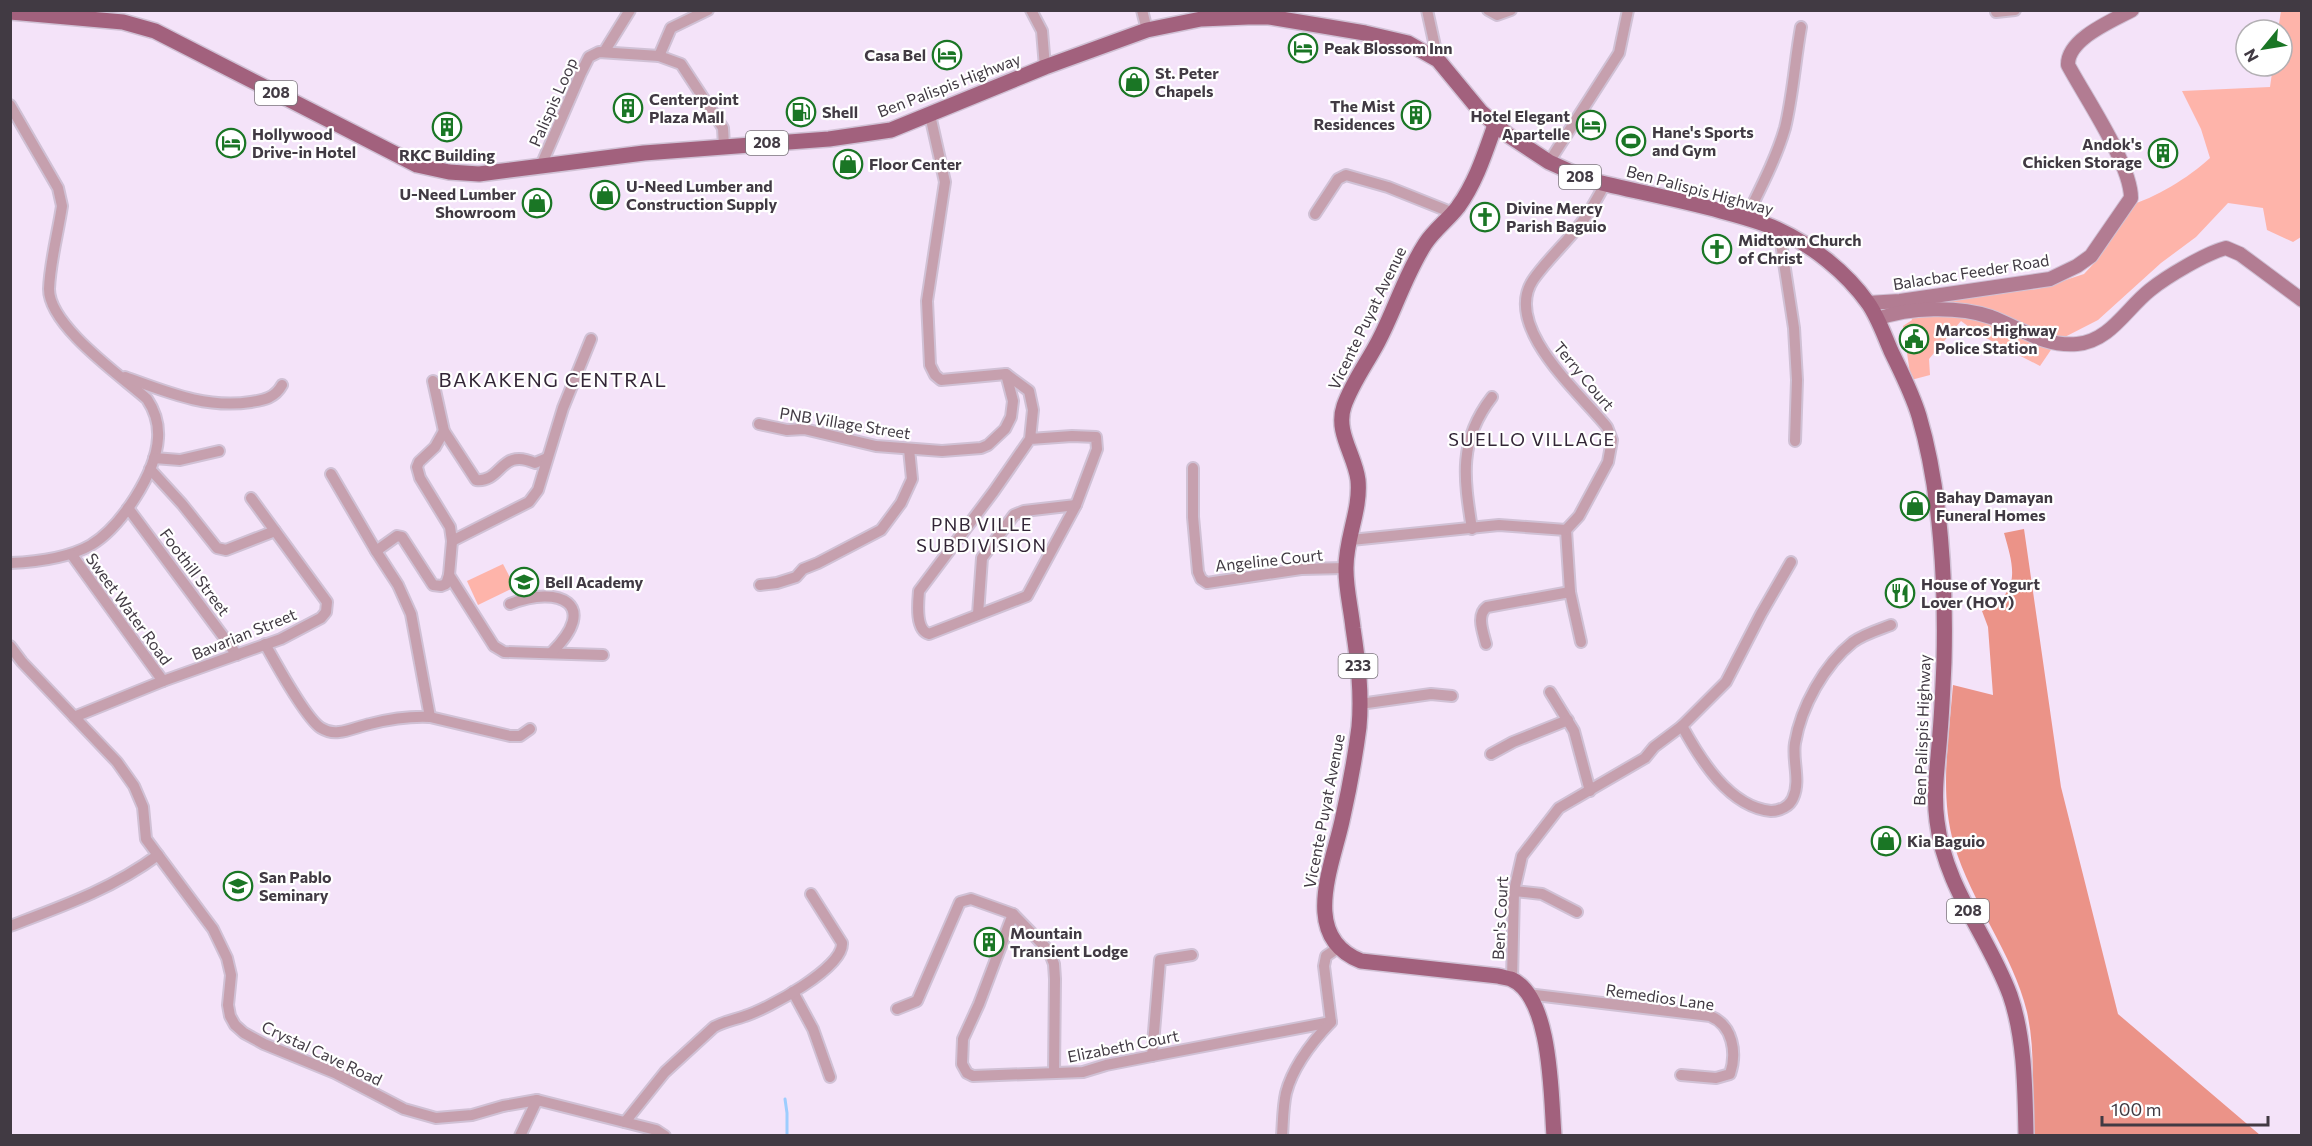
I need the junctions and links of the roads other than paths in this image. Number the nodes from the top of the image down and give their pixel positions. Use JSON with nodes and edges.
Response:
{"nodes":[{"id":1,"x":630,"y":10,"type":"edge"},
{"id":2,"x":708,"y":10,"type":"edge"},
{"id":3,"x":1031,"y":10,"type":"edge"},
{"id":4,"x":1142,"y":10,"type":"edge"},
{"id":5,"x":1427,"y":10,"type":"edge"},
{"id":6,"x":1488,"y":10,"type":"edge"},
{"id":7,"x":1511,"y":10,"type":"edge"},
{"id":8,"x":1628,"y":10,"type":"edge"},
{"id":9,"x":2015,"y":10,"type":"edge"},
{"id":10,"x":2132,"y":10,"type":"edge"},
{"id":11,"x":10,"y":12,"type":"edge"},
{"id":12,"x":1996,"y":12,"type":"dead end"},
{"id":13,"x":1802,"y":27,"type":"dead end"},
{"id":14,"x":1146,"y":30,"type":"junction"},
{"id":15,"x":604,"y":52,"type":"junction"},
{"id":16,"x":659,"y":56,"type":"junction"},
{"id":17,"x":1438,"y":60,"type":"junction"},
{"id":18,"x":1045,"y":67,"type":"junction"},
{"id":19,"x":10,"y":105,"type":"edge"},
{"id":20,"x":930,"y":115,"type":"junction"},
{"id":21,"x":1495,"y":125,"type":"junction"},
{"id":22,"x":724,"y":146,"type":"junction"},
{"id":23,"x":1549,"y":162,"type":"junction"},
{"id":24,"x":540,"y":168,"type":"junction"},
{"id":25,"x":1605,"y":184,"type":"junction"},
{"id":26,"x":1453,"y":213,"type":"junction"},
{"id":27,"x":1315,"y":214,"type":"dead end"},
{"id":28,"x":1746,"y":218,"type":"junction"},
{"id":29,"x":1779,"y":230,"type":"junction"},
{"id":30,"x":2301,"y":300,"type":"edge"},
{"id":31,"x":1868,"y":303,"type":"junction"},
{"id":32,"x":1877,"y":319,"type":"junction"},
{"id":33,"x":591,"y":339,"type":"dead end"},
{"id":34,"x":1006,"y":374,"type":"junction"},
{"id":35,"x":120,"y":375,"type":"junction"},
{"id":36,"x":433,"y":381,"type":"dead end"},
{"id":37,"x":282,"y":385,"type":"dead end"},
{"id":38,"x":1492,"y":397,"type":"dead end"},
{"id":39,"x":759,"y":424,"type":"dead end"},
{"id":40,"x":444,"y":431,"type":"junction"},
{"id":41,"x":1029,"y":439,"type":"junction"},
{"id":42,"x":1795,"y":441,"type":"dead end"},
{"id":43,"x":909,"y":449,"type":"junction"},
{"id":44,"x":219,"y":451,"type":"dead end"},
{"id":45,"x":547,"y":458,"type":"junction"},
{"id":46,"x":152,"y":463,"type":"junction"},
{"id":47,"x":1193,"y":468,"type":"dead end"},
{"id":48,"x":331,"y":474,"type":"dead end"},
{"id":49,"x":251,"y":498,"type":"dead end"},
{"id":50,"x":1076,"y":505,"type":"junction"},
{"id":51,"x":128,"y":508,"type":"junction"},
{"id":52,"x":1472,"y":529,"type":"junction"},
{"id":53,"x":1566,"y":530,"type":"junction"},
{"id":54,"x":275,"y":531,"type":"junction"},
{"id":55,"x":1351,"y":540,"type":"junction"},
{"id":56,"x":452,"y":541,"type":"junction"},
{"id":57,"x":376,"y":551,"type":"junction"},
{"id":58,"x":72,"y":555,"type":"junction"},
{"id":59,"x":1791,"y":562,"type":"dead end"},
{"id":60,"x":11,"y":567,"type":"edge"},
{"id":61,"x":1346,"y":568,"type":"junction"},
{"id":62,"x":449,"y":575,"type":"junction"},
{"id":63,"x":760,"y":585,"type":"dead end"},
{"id":64,"x":1570,"y":591,"type":"junction"},
{"id":65,"x":510,"y":604,"type":"dead end"},
{"id":66,"x":978,"y":614,"type":"junction"},
{"id":67,"x":1891,"y":625,"type":"dead end"},
{"id":68,"x":1581,"y":642,"type":"dead end"},
{"id":69,"x":265,"y":644,"type":"junction"},
{"id":70,"x":1486,"y":644,"type":"dead end"},
{"id":71,"x":10,"y":646,"type":"edge"},
{"id":72,"x":552,"y":652,"type":"junction"},
{"id":73,"x":237,"y":655,"type":"junction"},
{"id":74,"x":603,"y":655,"type":"dead end"},
{"id":75,"x":163,"y":681,"type":"junction"},
{"id":76,"x":1550,"y":692,"type":"dead end"},
{"id":77,"x":1452,"y":696,"type":"dead end"},
{"id":78,"x":1360,"y":704,"type":"junction"},
{"id":79,"x":74,"y":717,"type":"junction"},
{"id":80,"x":430,"y":717,"type":"junction"},
{"id":81,"x":1568,"y":720,"type":"junction"},
{"id":82,"x":1682,"y":726,"type":"junction"},
{"id":83,"x":530,"y":729,"type":"dead end"},
{"id":84,"x":1491,"y":754,"type":"dead end"},
{"id":85,"x":1590,"y":791,"type":"junction"},
{"id":86,"x":158,"y":855,"type":"junction"},
{"id":87,"x":1514,"y":891,"type":"junction"},
{"id":88,"x":811,"y":894,"type":"dead end"},
{"id":89,"x":1577,"y":912,"type":"dead end"},
{"id":90,"x":1013,"y":914,"type":"junction"},
{"id":91,"x":10,"y":926,"type":"edge"},
{"id":92,"x":1338,"y":948,"type":"junction"},
{"id":93,"x":1192,"y":955,"type":"dead end"},
{"id":94,"x":1512,"y":980,"type":"junction"},
{"id":95,"x":793,"y":992,"type":"junction"},
{"id":96,"x":1527,"y":994,"type":"junction"},
{"id":97,"x":897,"y":1010,"type":"dead end"},
{"id":98,"x":1331,"y":1022,"type":"junction"},
{"id":99,"x":1152,"y":1056,"type":"junction"},
{"id":100,"x":1054,"y":1073,"type":"junction"},
{"id":101,"x":1681,"y":1075,"type":"dead end"},
{"id":102,"x":830,"y":1077,"type":"dead end"},
{"id":103,"x":537,"y":1100,"type":"junction"},
{"id":104,"x":626,"y":1122,"type":"junction"},
{"id":105,"x":520,"y":1136,"type":"edge"},
{"id":106,"x":665,"y":1136,"type":"edge"},
{"id":107,"x":1282,"y":1136,"type":"edge"},
{"id":108,"x":1554,"y":1136,"type":"edge"},
{"id":109,"x":2025,"y":1136,"type":"edge"}],
"edges":[{"from":1,"to":15,"type":"street","name":"Palispis Loop"},
{"from":2,"to":16,"type":"street"},
{"from":3,"to":18,"type":"street"},
{"from":4,"to":14,"type":"street"},
{"from":5,"to":17,"type":"street"},
{"from":6,"to":7,"type":"street"},
{"from":8,"to":23,"type":"street"},
{"from":9,"to":12,"type":"street"},
{"from":10,"to":31,"type":"main road","name":"Balacbac Feeder Road"},
{"from":11,"to":24,"type":"main road","name":"Ben Palispis Highway","number":"208"},
{"from":13,"to":28,"type":"street"},
{"from":14,"to":17,"type":"main road","name":"Ben Palispis Highway","number":"208"},
{"from":14,"to":18,"type":"main road","name":"Ben Palispis Highway","number":"208"},
{"from":15,"to":16,"type":"street"},
{"from":15,"to":24,"type":"street","name":"Palispis Loop"},
{"from":16,"to":22,"type":"street"},
{"from":17,"to":21,"type":"main road","name":"Ben Palispis Highway","number":"208"},
{"from":18,"to":20,"type":"main road","name":"Ben Palispis Highway","number":"208"},
{"from":19,"to":35,"type":"street"},
{"from":20,"to":22,"type":"main road","name":"Ben Palispis Highway","number":"208"},
{"from":20,"to":34,"type":"street"},
{"from":21,"to":23,"type":"main road","name":"Ben Palispis Highway","number":"208"},
{"from":21,"to":26,"type":"main road","name":"Vicente Puyat Avenue","number":"233"},
{"from":22,"to":24,"type":"main road","name":"Ben Palispis Highway","number":"208"},
{"from":23,"to":25,"type":"main road","name":"Ben Palispis Highway","number":"208"},
{"from":25,"to":28,"type":"main road","name":"Ben Palispis Highway","number":"208"},
{"from":25,"to":53,"type":"street","name":"Terry Court"},
{"from":26,"to":27,"type":"street"},
{"from":26,"to":55,"type":"main road","name":"Vicente Puyat Avenue","number":"233"},
{"from":28,"to":29,"type":"main road","name":"Ben Palispis Highway","number":"208"},
{"from":29,"to":31,"type":"main road","name":"Ben Palispis Highway","number":"208"},
{"from":29,"to":42,"type":"street"},
{"from":30,"to":32,"type":"main road"},
{"from":31,"to":32,"type":"main road","number":"208"},
{"from":32,"to":109,"type":"main road","name":"Ben Palispis Highway","number":"208"},
{"from":33,"to":45,"type":"street"},
{"from":34,"to":41,"type":"street"},
{"from":34,"to":43,"type":"street","name":"PNB Village Street"},
{"from":35,"to":37,"type":"street"},
{"from":35,"to":46,"type":"street"},
{"from":36,"to":40,"type":"street"},
{"from":38,"to":52,"type":"street"},
{"from":39,"to":43,"type":"street","name":"PNB Village Street"},
{"from":40,"to":45,"type":"street"},
{"from":40,"to":56,"type":"street"},
{"from":41,"to":50,"type":"street"},
{"from":41,"to":66,"type":"street"},
{"from":43,"to":63,"type":"street"},
{"from":44,"to":46,"type":"street"},
{"from":45,"to":56,"type":"street"},
{"from":46,"to":51,"type":"street"},
{"from":46,"to":54,"type":"street"},
{"from":47,"to":61,"type":"street","name":"Angeline Court"},
{"from":48,"to":57,"type":"street"},
{"from":49,"to":54,"type":"street","name":"Bavarian Street"},
{"from":50,"to":66,"type":"street"},
{"from":50,"to":66,"type":"street"},
{"from":51,"to":58,"type":"street"},
{"from":51,"to":73,"type":"street","name":"Foothill Street"},
{"from":52,"to":53,"type":"street"},
{"from":52,"to":55,"type":"street"},
{"from":53,"to":64,"type":"street"},
{"from":54,"to":69,"type":"street","name":"Bavarian Street"},
{"from":55,"to":61,"type":"main road","name":"Vicente Puyat Avenue","number":"233"},
{"from":56,"to":62,"type":"street"},
{"from":57,"to":62,"type":"street"},
{"from":57,"to":80,"type":"street"},
{"from":58,"to":60,"type":"street"},
{"from":58,"to":75,"type":"street","name":"Sweet Water Road"},
{"from":59,"to":82,"type":"street","name":"Ben's Court"},
{"from":61,"to":78,"type":"main road","name":"Vicente Puyat Avenue","number":"233"},
{"from":62,"to":72,"type":"street"},
{"from":64,"to":68,"type":"street"},
{"from":64,"to":70,"type":"street"},
{"from":65,"to":72,"type":"street"},
{"from":67,"to":82,"type":"street"},
{"from":69,"to":73,"type":"street","name":"Bavarian Street"},
{"from":69,"to":80,"type":"street"},
{"from":71,"to":79,"type":"street","name":"Crystal Cave Road"},
{"from":72,"to":74,"type":"street"},
{"from":73,"to":75,"type":"street","name":"Bavarian Street"},
{"from":75,"to":79,"type":"street","name":"Bavarian Street"},
{"from":76,"to":81,"type":"street"},
{"from":77,"to":78,"type":"street"},
{"from":78,"to":92,"type":"main road","name":"Vicente Puyat Avenue","number":"233"},
{"from":79,"to":86,"type":"street","name":"Crystal Cave Road"},
{"from":80,"to":83,"type":"street"},
{"from":81,"to":84,"type":"street"},
{"from":81,"to":85,"type":"street"},
{"from":82,"to":85,"type":"street","name":"Ben's Court"},
{"from":85,"to":87,"type":"street","name":"Ben's Court"},
{"from":86,"to":91,"type":"street"},
{"from":86,"to":103,"type":"street","name":"Crystal Cave Road"},
{"from":87,"to":89,"type":"street"},
{"from":87,"to":94,"type":"street","name":"Ben's Court"},
{"from":88,"to":95,"type":"street"},
{"from":90,"to":97,"type":"street"},
{"from":90,"to":100,"type":"street","name":"Elizabeth Court"},
{"from":90,"to":100,"type":"street"},
{"from":92,"to":94,"type":"main road"},
{"from":92,"to":98,"type":"street"},
{"from":93,"to":99,"type":"street"},
{"from":94,"to":96,"type":"main road"},
{"from":95,"to":102,"type":"street"},
{"from":95,"to":104,"type":"street"},
{"from":96,"to":101,"type":"street","name":"Remedios Lane"},
{"from":96,"to":108,"type":"main road"},
{"from":98,"to":99,"type":"street","name":"Elizabeth Court"},
{"from":98,"to":107,"type":"street"},
{"from":99,"to":100,"type":"street","name":"Elizabeth Court"},
{"from":103,"to":104,"type":"street","name":"Crystal Cave Road"},
{"from":103,"to":105,"type":"street"},
{"from":104,"to":106,"type":"street","name":"Crystal Cave Road"}]}
